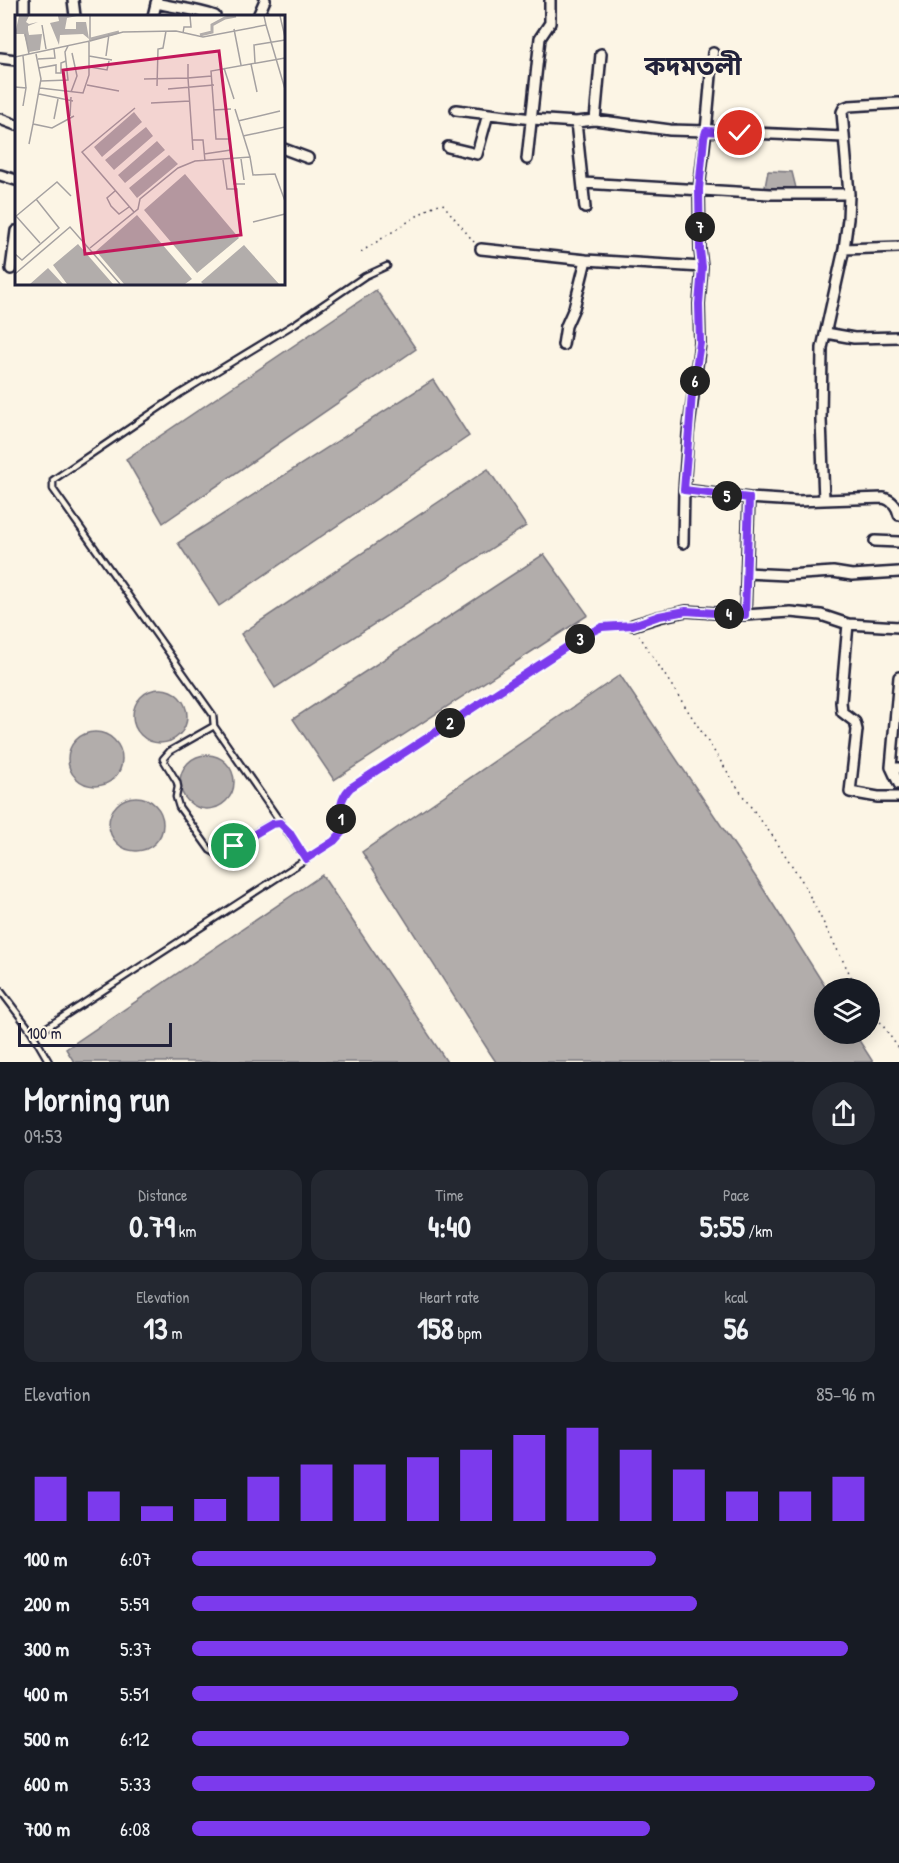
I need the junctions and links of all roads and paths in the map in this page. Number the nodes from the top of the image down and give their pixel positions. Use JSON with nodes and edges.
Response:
{"nodes":[{"id":1,"x":73,"y":0,"type":"edge"},
{"id":2,"x":265,"y":0,"type":"edge"},
{"id":3,"x":549,"y":0,"type":"edge"},
{"id":4,"x":156,"y":1,"type":"edge"},
{"id":5,"x":75,"y":15,"type":"edge"},
{"id":6,"x":212,"y":15,"type":"edge"},
{"id":7,"x":258,"y":15,"type":"edge"},
{"id":8,"x":713,"y":53,"type":"dead end"},
{"id":9,"x":601,"y":54,"type":"dead end"},
{"id":10,"x":0,"y":58,"type":"edge"},
{"id":11,"x":15,"y":60,"type":"edge"},
{"id":12,"x":899,"y":103,"type":"edge"},
{"id":13,"x":456,"y":110,"type":"dead end"},
{"id":14,"x":488,"y":114,"type":"junction"},
{"id":15,"x":0,"y":119,"type":"edge"},
{"id":16,"x":532,"y":119,"type":"junction"},
{"id":17,"x":595,"y":120,"type":"junction"},
{"id":18,"x":576,"y":122,"type":"junction"},
{"id":19,"x":15,"y":125,"type":"edge"},
{"id":20,"x":706,"y":131,"type":"junction"},
{"id":21,"x":844,"y":137,"type":"junction"},
{"id":22,"x":448,"y":147,"type":"dead end"},
{"id":23,"x":285,"y":149,"type":"edge"},
{"id":24,"x":308,"y":158,"type":"dead end"},
{"id":25,"x":527,"y":159,"type":"dead end"},
{"id":26,"x":0,"y":175,"type":"edge"},
{"id":27,"x":15,"y":180,"type":"edge"},
{"id":28,"x":583,"y":183,"type":"junction"},
{"id":29,"x":699,"y":189,"type":"junction"},
{"id":30,"x":849,"y":194,"type":"junction"},
{"id":31,"x":585,"y":208,"type":"dead end"},
{"id":32,"x":899,"y":247,"type":"edge"},
{"id":33,"x":481,"y":249,"type":"joint"},
{"id":34,"x":844,"y":249,"type":"junction"},
{"id":35,"x":15,"y":250,"type":"edge"},
{"id":36,"x":361,"y":252,"type":"dead end"},
{"id":37,"x":586,"y":260,"type":"junction"},
{"id":38,"x":387,"y":266,"type":"dead end"},
{"id":39,"x":702,"y":267,"type":"junction"},
{"id":40,"x":14,"y":269,"type":"edge"},
{"id":41,"x":0,"y":272,"type":"edge"},
{"id":42,"x":826,"y":333,"type":"junction"},
{"id":43,"x":899,"y":337,"type":"edge"},
{"id":44,"x":563,"y":345,"type":"dead end"},
{"id":45,"x":684,"y":490,"type":"junction"},
{"id":46,"x":749,"y":498,"type":"junction"},
{"id":47,"x":824,"y":500,"type":"junction"},
{"id":48,"x":899,"y":515,"type":"edge"},
{"id":49,"x":875,"y":542,"type":"dead end"},
{"id":50,"x":899,"y":542,"type":"edge"},
{"id":51,"x":683,"y":543,"type":"dead end"},
{"id":52,"x":899,"y":572,"type":"edge"},
{"id":53,"x":746,"y":573,"type":"junction"},
{"id":54,"x":745,"y":615,"type":"junction"},
{"id":55,"x":848,"y":624,"type":"junction"},
{"id":56,"x":633,"y":625,"type":"junction"},
{"id":57,"x":899,"y":627,"type":"edge"},
{"id":58,"x":899,"y":677,"type":"edge"},
{"id":59,"x":214,"y":726,"type":"junction"},
{"id":60,"x":895,"y":768,"type":"edge"},
{"id":61,"x":899,"y":784,"type":"edge"},
{"id":62,"x":899,"y":797,"type":"edge"},
{"id":63,"x":280,"y":823,"type":"junction"},
{"id":64,"x":306,"y":859,"type":"junction"},
{"id":65,"x":852,"y":978,"type":"edge"},
{"id":66,"x":0,"y":990,"type":"edge"},
{"id":67,"x":880,"y":1021,"type":"edge"},
{"id":68,"x":31,"y":1031,"type":"junction"},
{"id":69,"x":899,"y":1049,"type":"edge"},
{"id":70,"x":49,"y":1062,"type":"edge"}],
"edges":[{"from":1,"to":5,"type":"street"},
{"from":2,"to":7,"type":"street"},
{"from":3,"to":16,"type":"street"},
{"from":4,"to":6,"type":"street"},
{"from":8,"to":20,"type":"street"},
{"from":9,"to":17,"type":"street"},
{"from":10,"to":11,"type":"street"},
{"from":12,"to":21,"type":"street"},
{"from":13,"to":14,"type":"street"},
{"from":14,"to":16,"type":"street"},
{"from":14,"to":22,"type":"street"},
{"from":15,"to":19,"type":"street"},
{"from":16,"to":18,"type":"street"},
{"from":16,"to":25,"type":"street"},
{"from":17,"to":18,"type":"street"},
{"from":17,"to":20,"type":"street"},
{"from":18,"to":28,"type":"street"},
{"from":20,"to":21,"type":"street"},
{"from":20,"to":29,"type":"street"},
{"from":21,"to":30,"type":"street"},
{"from":23,"to":24,"type":"street"},
{"from":26,"to":27,"type":"street"},
{"from":28,"to":29,"type":"street"},
{"from":28,"to":31,"type":"street"},
{"from":29,"to":30,"type":"street"},
{"from":29,"to":39,"type":"street"},
{"from":30,"to":34,"type":"street"},
{"from":32,"to":34,"type":"street"},
{"from":33,"to":36,"type":"path"},
{"from":33,"to":37,"type":"street"},
{"from":34,"to":42,"type":"street"},
{"from":35,"to":40,"type":"street"},
{"from":37,"to":39,"type":"street"},
{"from":37,"to":44,"type":"street"},
{"from":38,"to":59,"type":"lane"},
{"from":39,"to":45,"type":"street"},
{"from":40,"to":41,"type":"street"},
{"from":42,"to":43,"type":"street"},
{"from":42,"to":47,"type":"street"},
{"from":45,"to":46,"type":"street"},
{"from":45,"to":51,"type":"street"},
{"from":46,"to":47,"type":"street"},
{"from":46,"to":53,"type":"street"},
{"from":47,"to":48,"type":"street"},
{"from":49,"to":50,"type":"street"},
{"from":52,"to":53,"type":"street"},
{"from":53,"to":54,"type":"street"},
{"from":54,"to":55,"type":"street"},
{"from":54,"to":56,"type":"street"},
{"from":55,"to":57,"type":"street"},
{"from":55,"to":62,"type":"street"},
{"from":56,"to":64,"type":"lane"},
{"from":56,"to":65,"type":"path"},
{"from":58,"to":60,"type":"street"},
{"from":59,"to":63,"type":"lane"},
{"from":59,"to":63,"type":"lane"},
{"from":60,"to":61,"type":"street"},
{"from":63,"to":64,"type":"lane"},
{"from":64,"to":68,"type":"lane"},
{"from":66,"to":68,"type":"lane"},
{"from":67,"to":69,"type":"path"},
{"from":68,"to":70,"type":"lane"}]}
